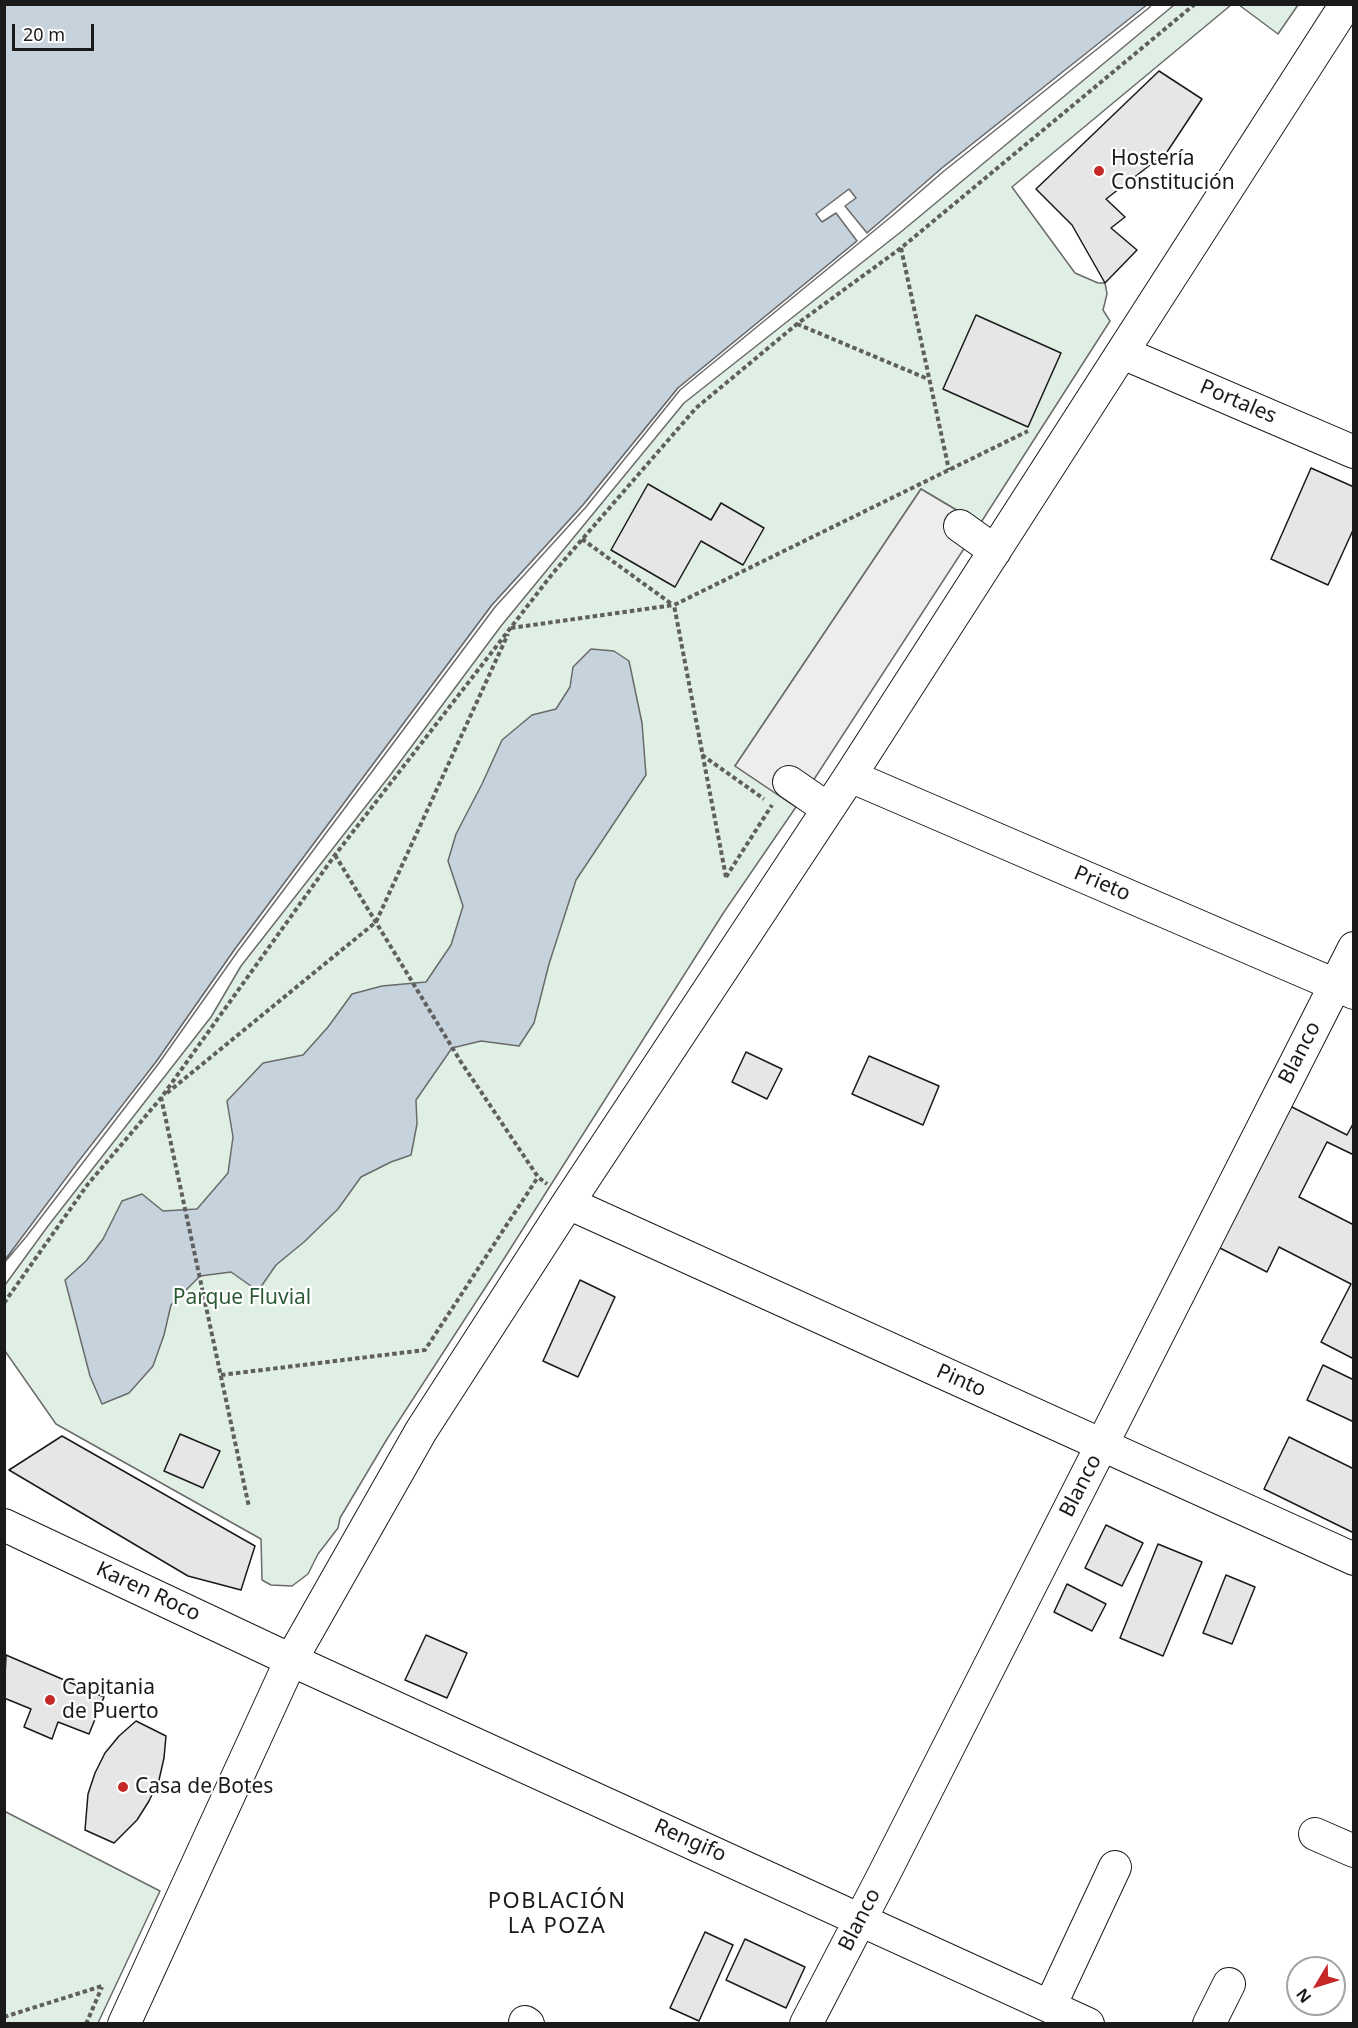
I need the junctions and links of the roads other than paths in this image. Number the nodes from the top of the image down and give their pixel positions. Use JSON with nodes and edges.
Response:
{"nodes":[{"id":1,"x":1346,"y":4,"type":"edge"},
{"id":2,"x":1123,"y":353,"type":"junction"},
{"id":3,"x":1353,"y":452,"type":"edge"},
{"id":4,"x":960,"y":526,"type":"dead end"},
{"id":5,"x":995,"y":550,"type":"junction"},
{"id":6,"x":850,"y":776,"type":"junction"},
{"id":7,"x":789,"y":782,"type":"dead end"},
{"id":8,"x":828,"y":809,"type":"junction"},
{"id":9,"x":1353,"y":948,"type":"edge"},
{"id":10,"x":1344,"y":988,"type":"edge"},
{"id":11,"x":568,"y":1203,"type":"junction"},
{"id":12,"x":1101,"y":1445,"type":"junction"},
{"id":13,"x":4,"y":1525,"type":"edge"},
{"id":14,"x":1353,"y":1558,"type":"edge"},
{"id":15,"x":291,"y":1660,"type":"junction"},
{"id":16,"x":1315,"y":1834,"type":"dead end"},
{"id":17,"x":1353,"y":1851,"type":"edge"},
{"id":18,"x":1115,"y":1867,"type":"dead end"},
{"id":19,"x":861,"y":1919,"type":"junction"},
{"id":20,"x":1229,"y":1984,"type":"dead end"},
{"id":21,"x":1050,"y":2006,"type":"junction"},
{"id":22,"x":124,"y":2024,"type":"edge"},
{"id":23,"x":806,"y":2024,"type":"edge"},
{"id":24,"x":1088,"y":2024,"type":"edge"},
{"id":25,"x":1209,"y":2024,"type":"edge"}],
"edges":[{"from":1,"to":2,"type":"street"},
{"from":2,"to":3,"type":"street","name":"Portales"},
{"from":2,"to":5,"type":"street"},
{"from":4,"to":5,"type":"street"},
{"from":5,"to":6,"type":"street"},
{"from":6,"to":8,"type":"street"},
{"from":6,"to":10,"type":"street","name":"Prieto"},
{"from":7,"to":8,"type":"street"},
{"from":8,"to":11,"type":"street"},
{"from":9,"to":10,"type":"street","name":"Blanco"},
{"from":10,"to":12,"type":"street","name":"Blanco"},
{"from":11,"to":12,"type":"street","name":"Pinto"},
{"from":11,"to":15,"type":"street"},
{"from":12,"to":14,"type":"street","name":"Pinto"},
{"from":12,"to":19,"type":"street","name":"Blanco"},
{"from":13,"to":15,"type":"street","name":"Karen Roco"},
{"from":15,"to":19,"type":"street","name":"Rengifo"},
{"from":15,"to":22,"type":"street"},
{"from":16,"to":17,"type":"street"},
{"from":18,"to":21,"type":"street"},
{"from":19,"to":21,"type":"street","name":"Rengifo"},
{"from":19,"to":23,"type":"street","name":"Blanco"},
{"from":20,"to":25,"type":"street"},
{"from":21,"to":24,"type":"street","name":"Rengifo"}]}
